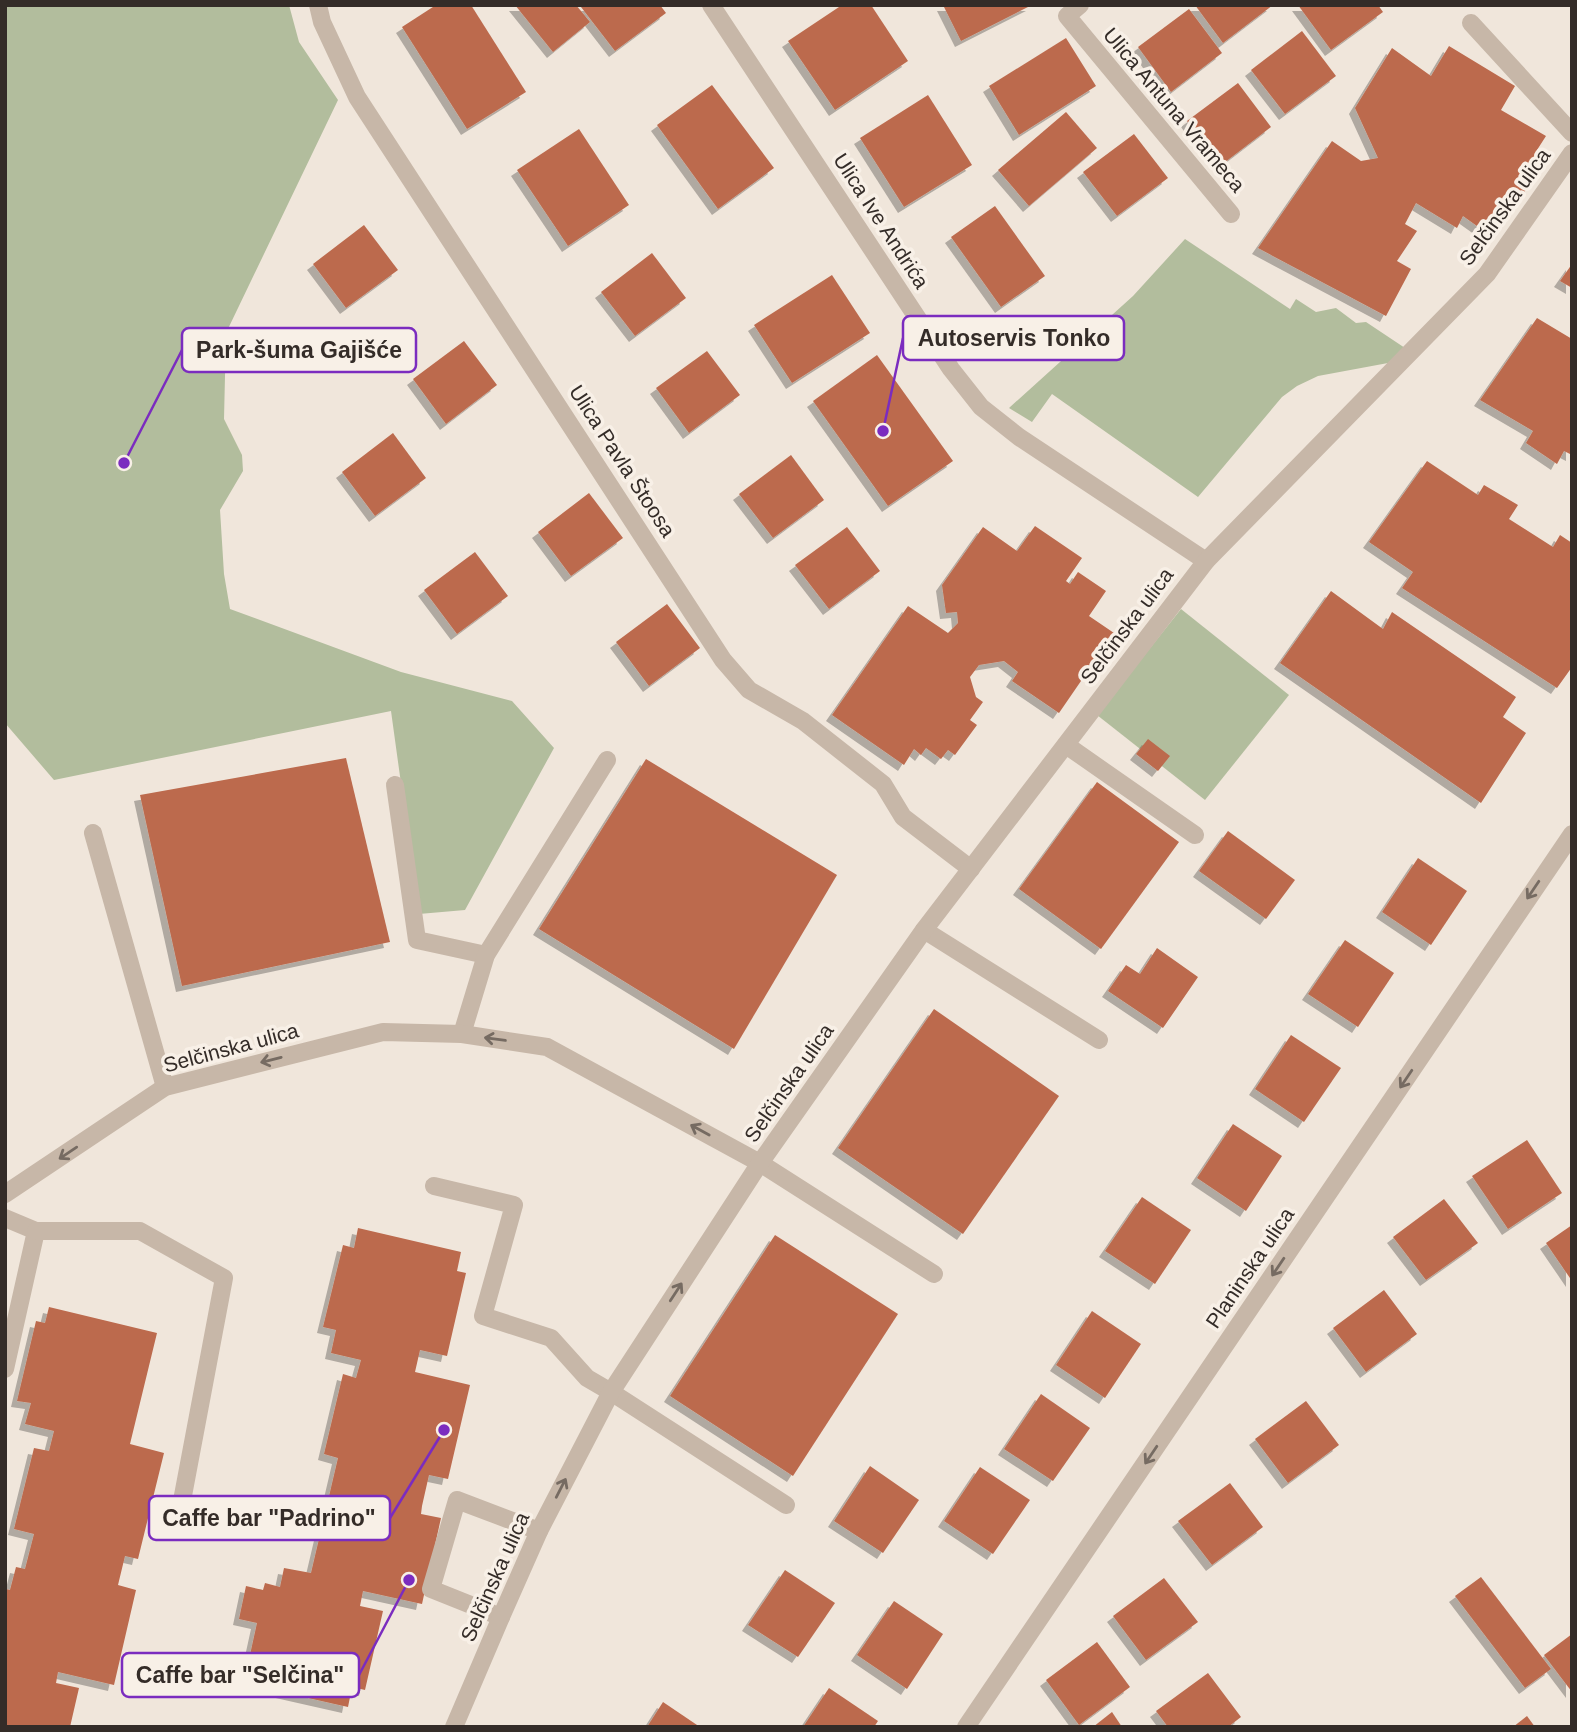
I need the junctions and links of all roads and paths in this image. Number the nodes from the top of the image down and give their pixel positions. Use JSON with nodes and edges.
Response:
{"nodes":[{"id":1,"x":317,"y":5,"type":"edge"},
{"id":2,"x":711,"y":5,"type":"edge"},
{"id":3,"x":1080,"y":5,"type":"edge"},
{"id":4,"x":1471,"y":23,"type":"dead end"},
{"id":5,"x":1572,"y":134,"type":"edge"},
{"id":6,"x":1572,"y":153,"type":"edge"},
{"id":7,"x":1231,"y":214,"type":"dead end"},
{"id":8,"x":1206,"y":561,"type":"junction"},
{"id":9,"x":1066,"y":744,"type":"junction"},
{"id":10,"x":607,"y":760,"type":"dead end"},
{"id":11,"x":395,"y":785,"type":"dead end"},
{"id":12,"x":93,"y":833,"type":"dead end"},
{"id":13,"x":1572,"y":834,"type":"edge"},
{"id":14,"x":1195,"y":835,"type":"dead end"},
{"id":15,"x":971,"y":869,"type":"junction"},
{"id":16,"x":924,"y":930,"type":"junction"},
{"id":17,"x":486,"y":955,"type":"junction"},
{"id":18,"x":462,"y":1034,"type":"junction"},
{"id":19,"x":1099,"y":1040,"type":"dead end"},
{"id":20,"x":165,"y":1087,"type":"junction"},
{"id":21,"x":761,"y":1163,"type":"junction"},
{"id":22,"x":434,"y":1186,"type":"dead end"},
{"id":23,"x":5,"y":1194,"type":"edge"},
{"id":24,"x":5,"y":1218,"type":"edge"},
{"id":25,"x":36,"y":1231,"type":"junction"},
{"id":26,"x":934,"y":1274,"type":"dead end"},
{"id":27,"x":5,"y":1368,"type":"edge"},
{"id":28,"x":611,"y":1392,"type":"junction"},
{"id":29,"x":786,"y":1505,"type":"dead end"},
{"id":30,"x":178,"y":1522,"type":"dead end"},
{"id":31,"x":539,"y":1531,"type":"junction"},
{"id":32,"x":501,"y":1616,"type":"junction"},
{"id":33,"x":454,"y":1727,"type":"edge"},
{"id":34,"x":966,"y":1727,"type":"edge"}],
"edges":[{"from":1,"to":15,"type":"street","name":"Ulica Pavla Štoosa"},
{"from":2,"to":8,"type":"street","name":"Ulica Ive Andrića"},
{"from":3,"to":7,"type":"street","name":"Ulica Antuna Vrameca"},
{"from":4,"to":5,"type":"street","name":"Selčinska ulica"},
{"from":6,"to":8,"type":"street","name":"Selčinska ulica"},
{"from":8,"to":9,"type":"street","name":"Selčinska ulica"},
{"from":9,"to":14,"type":"street"},
{"from":9,"to":15,"type":"street","name":"Selčinska ulica"},
{"from":10,"to":17,"type":"street"},
{"from":11,"to":17,"type":"street"},
{"from":12,"to":20,"type":"street"},
{"from":13,"to":34,"type":"street","name":"Planinska ulica","one_way":true},
{"from":15,"to":16,"type":"street","name":"Selčinska ulica"},
{"from":16,"to":19,"type":"street"},
{"from":16,"to":21,"type":"street","name":"Selčinska ulica"},
{"from":17,"to":18,"type":"street"},
{"from":18,"to":20,"type":"street","name":"Selčinska ulica","one_way":true},
{"from":21,"to":18,"type":"street","name":"Selčinska ulica","one_way":true},
{"from":20,"to":23,"type":"street","name":"Selčinska ulica","one_way":true},
{"from":21,"to":26,"type":"street"},
{"from":28,"to":21,"type":"street","name":"Selčinska ulica","one_way":true},
{"from":22,"to":28,"type":"street"},
{"from":24,"to":25,"type":"street"},
{"from":25,"to":27,"type":"street"},
{"from":25,"to":30,"type":"street"},
{"from":28,"to":29,"type":"street"},
{"from":31,"to":28,"type":"street","name":"Selčinska ulica","one_way":true},
{"from":31,"to":32,"type":"street","name":"Selčinska ulica"},
{"from":31,"to":32,"type":"street"},
{"from":32,"to":33,"type":"street","name":"Selčinska ulica"}]}
